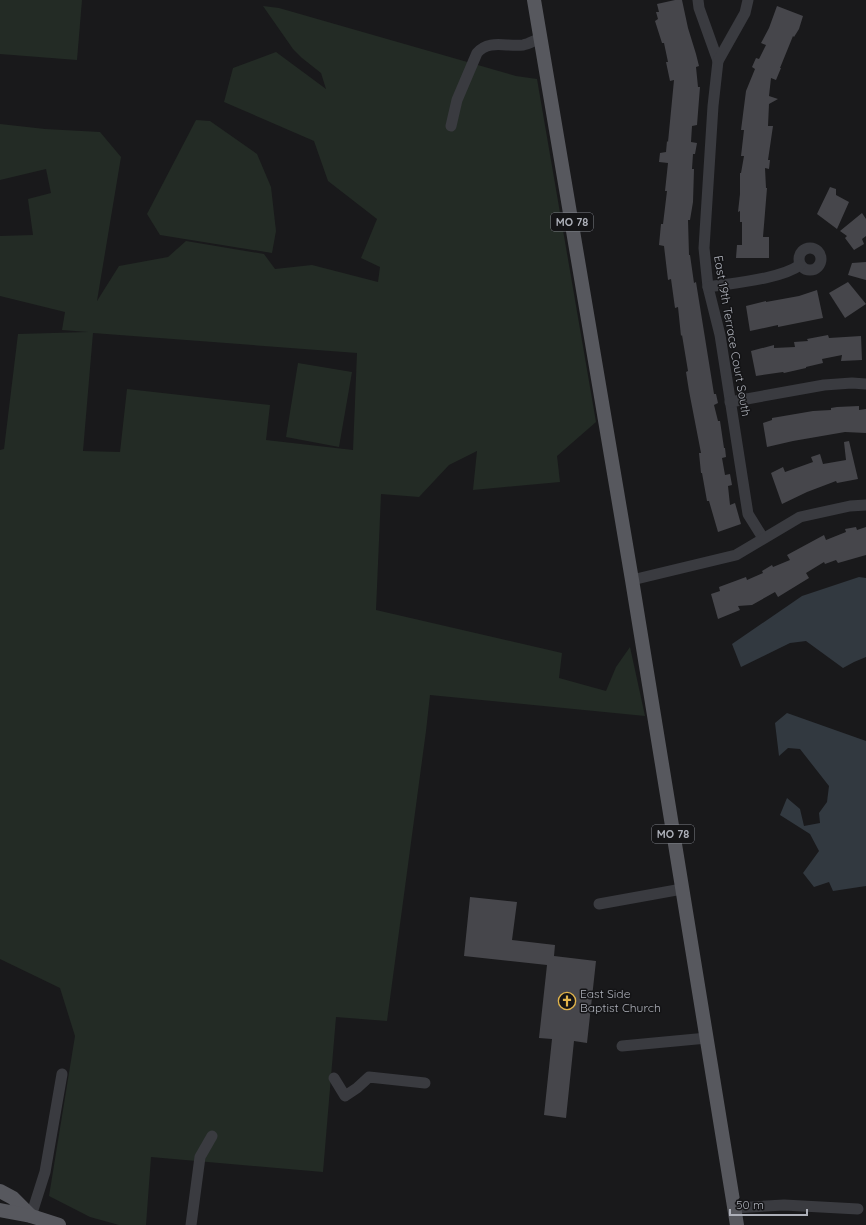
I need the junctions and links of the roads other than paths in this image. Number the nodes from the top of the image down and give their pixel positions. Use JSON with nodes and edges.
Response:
{"nodes":[{"id":1,"x":534,"y":0,"type":"edge"},
{"id":2,"x":698,"y":0,"type":"edge"},
{"id":3,"x":748,"y":0,"type":"edge"},
{"id":4,"x":541,"y":38,"type":"junction"},
{"id":5,"x":718,"y":61,"type":"junction"},
{"id":6,"x":451,"y":126,"type":"dead end"},
{"id":7,"x":800,"y":265,"type":"dead end"},
{"id":8,"x":708,"y":287,"type":"junction"},
{"id":9,"x":866,"y":384,"type":"edge"},
{"id":10,"x":730,"y":402,"type":"junction"},
{"id":11,"x":866,"y":505,"type":"edge"},
{"id":12,"x":764,"y":538,"type":"junction"},
{"id":13,"x":632,"y":580,"type":"junction"},
{"id":14,"x":682,"y":890,"type":"junction"},
{"id":15,"x":599,"y":904,"type":"dead end"},
{"id":16,"x":706,"y":1038,"type":"junction"},
{"id":17,"x":622,"y":1046,"type":"dead end"},
{"id":18,"x":62,"y":1074,"type":"dead end"},
{"id":19,"x":334,"y":1078,"type":"dead end"},
{"id":20,"x":425,"y":1083,"type":"dead end"},
{"id":21,"x":212,"y":1136,"type":"dead end"},
{"id":22,"x":0,"y":1191,"type":"edge"},
{"id":23,"x":734,"y":1208,"type":"junction"},
{"id":24,"x":858,"y":1209,"type":"dead end"},
{"id":25,"x":0,"y":1210,"type":"edge"},
{"id":26,"x":31,"y":1216,"type":"junction"},
{"id":27,"x":59,"y":1225,"type":"edge"},
{"id":28,"x":191,"y":1225,"type":"edge"},
{"id":29,"x":737,"y":1225,"type":"edge"}],
"edges":[{"from":1,"to":4,"type":"main road","number":"MO 78"},
{"from":2,"to":5,"type":"street","name":"East 19th Terrace Court South"},
{"from":3,"to":5,"type":"street","name":"East 19th Terrace Court South"},
{"from":4,"to":6,"type":"street"},
{"from":4,"to":13,"type":"main road","number":"MO 78"},
{"from":5,"to":8,"type":"street","name":"East 19th Terrace Court South"},
{"from":7,"to":8,"type":"street"},
{"from":8,"to":10,"type":"street","name":"East 19th Terrace Court South"},
{"from":9,"to":10,"type":"street"},
{"from":10,"to":12,"type":"street","name":"East 19th Terrace Court South"},
{"from":11,"to":12,"type":"street"},
{"from":12,"to":13,"type":"street"},
{"from":13,"to":14,"type":"main road","number":"MO 78"},
{"from":14,"to":15,"type":"street"},
{"from":14,"to":16,"type":"main road","number":"MO 78"},
{"from":16,"to":17,"type":"street"},
{"from":16,"to":23,"type":"main road","number":"MO 78"},
{"from":18,"to":26,"type":"street"},
{"from":19,"to":20,"type":"street"},
{"from":21,"to":28,"type":"street"},
{"from":22,"to":26,"type":"main road"},
{"from":23,"to":24,"type":"street"},
{"from":23,"to":29,"type":"main road","number":"MO 78"},
{"from":25,"to":26,"type":"main road"},
{"from":26,"to":27,"type":"main road"}]}
